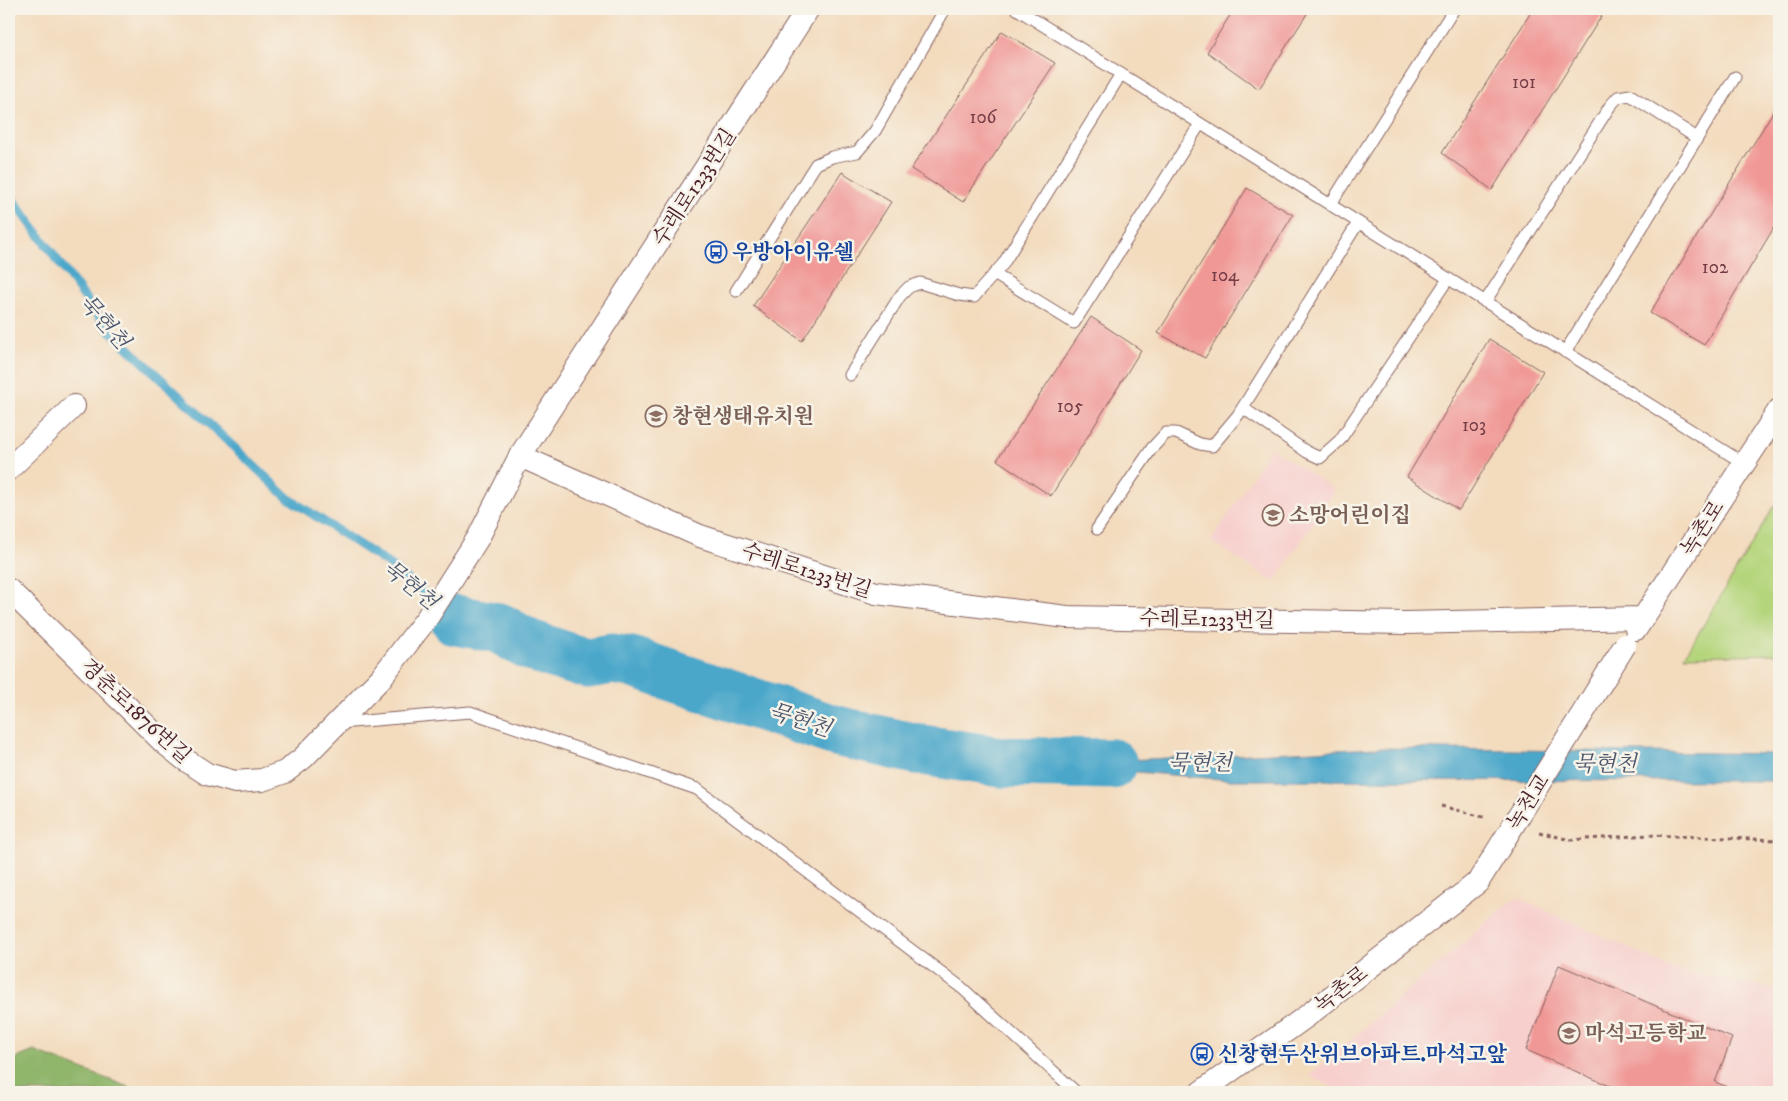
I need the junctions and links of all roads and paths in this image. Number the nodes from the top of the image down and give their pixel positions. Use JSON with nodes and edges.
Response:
{"nodes":[{"id":1,"x":808,"y":9,"type":"edge"},
{"id":2,"x":945,"y":9,"type":"edge"},
{"id":3,"x":1017,"y":9,"type":"edge"},
{"id":4,"x":1454,"y":9,"type":"edge"},
{"id":5,"x":1121,"y":74,"type":"junction"},
{"id":6,"x":1735,"y":77,"type":"dead end"},
{"id":7,"x":1200,"y":124,"type":"junction"},
{"id":8,"x":1697,"y":138,"type":"junction"},
{"id":9,"x":1330,"y":205,"type":"junction"},
{"id":10,"x":1358,"y":223,"type":"junction"},
{"id":11,"x":994,"y":274,"type":"junction"},
{"id":12,"x":1448,"y":279,"type":"junction"},
{"id":13,"x":736,"y":291,"type":"dead end"},
{"id":14,"x":1485,"y":302,"type":"junction"},
{"id":15,"x":1565,"y":352,"type":"junction"},
{"id":16,"x":850,"y":375,"type":"dead end"},
{"id":17,"x":74,"y":406,"type":"dead end"},
{"id":18,"x":1242,"y":408,"type":"junction"},
{"id":19,"x":1779,"y":410,"type":"edge"},
{"id":20,"x":520,"y":456,"type":"junction"},
{"id":21,"x":1744,"y":464,"type":"junction"},
{"id":22,"x":9,"y":469,"type":"edge"},
{"id":23,"x":1097,"y":529,"type":"dead end"},
{"id":24,"x":9,"y":590,"type":"edge"},
{"id":25,"x":1643,"y":618,"type":"junction"},
{"id":26,"x":1625,"y":645,"type":"joint"},
{"id":27,"x":336,"y":723,"type":"junction"},
{"id":28,"x":1441,"y":806,"type":"dead end"},
{"id":29,"x":1487,"y":818,"type":"dead end"},
{"id":30,"x":1533,"y":830,"type":"dead end"},
{"id":31,"x":1779,"y":840,"type":"edge"},
{"id":32,"x":1478,"y":882,"type":"joint"},
{"id":33,"x":1076,"y":1092,"type":"edge"},
{"id":34,"x":1201,"y":1092,"type":"edge"}],
"edges":[{"from":1,"to":20,"type":"street","name":"수레로1233번길"},
{"from":2,"to":13,"type":"lane"},
{"from":3,"to":5,"type":"lane"},
{"from":4,"to":9,"type":"lane"},
{"from":5,"to":7,"type":"lane"},
{"from":5,"to":11,"type":"lane"},
{"from":6,"to":8,"type":"lane"},
{"from":7,"to":9,"type":"lane"},
{"from":7,"to":11,"type":"lane"},
{"from":8,"to":14,"type":"lane"},
{"from":8,"to":15,"type":"lane"},
{"from":9,"to":10,"type":"lane"},
{"from":10,"to":12,"type":"lane"},
{"from":10,"to":18,"type":"lane"},
{"from":11,"to":16,"type":"lane"},
{"from":12,"to":14,"type":"lane"},
{"from":12,"to":18,"type":"lane"},
{"from":14,"to":15,"type":"lane"},
{"from":15,"to":21,"type":"lane"},
{"from":17,"to":22,"type":"street"},
{"from":18,"to":23,"type":"lane"},
{"from":19,"to":21,"type":"street","name":"녹촌로"},
{"from":20,"to":25,"type":"street","name":"수레로1233번길"},
{"from":20,"to":27,"type":"street","name":"경춘로1876번길"},
{"from":21,"to":25,"type":"street","name":"녹촌로"},
{"from":24,"to":27,"type":"street","name":"경춘로1876번길"},
{"from":25,"to":26,"type":"street","name":"녹촌로"},
{"from":26,"to":32,"type":"street","name":"녹천교","bridge":true},
{"from":27,"to":33,"type":"lane"},
{"from":28,"to":29,"type":"path"},
{"from":30,"to":31,"type":"path"},
{"from":32,"to":34,"type":"street","name":"녹촌로"}]}
